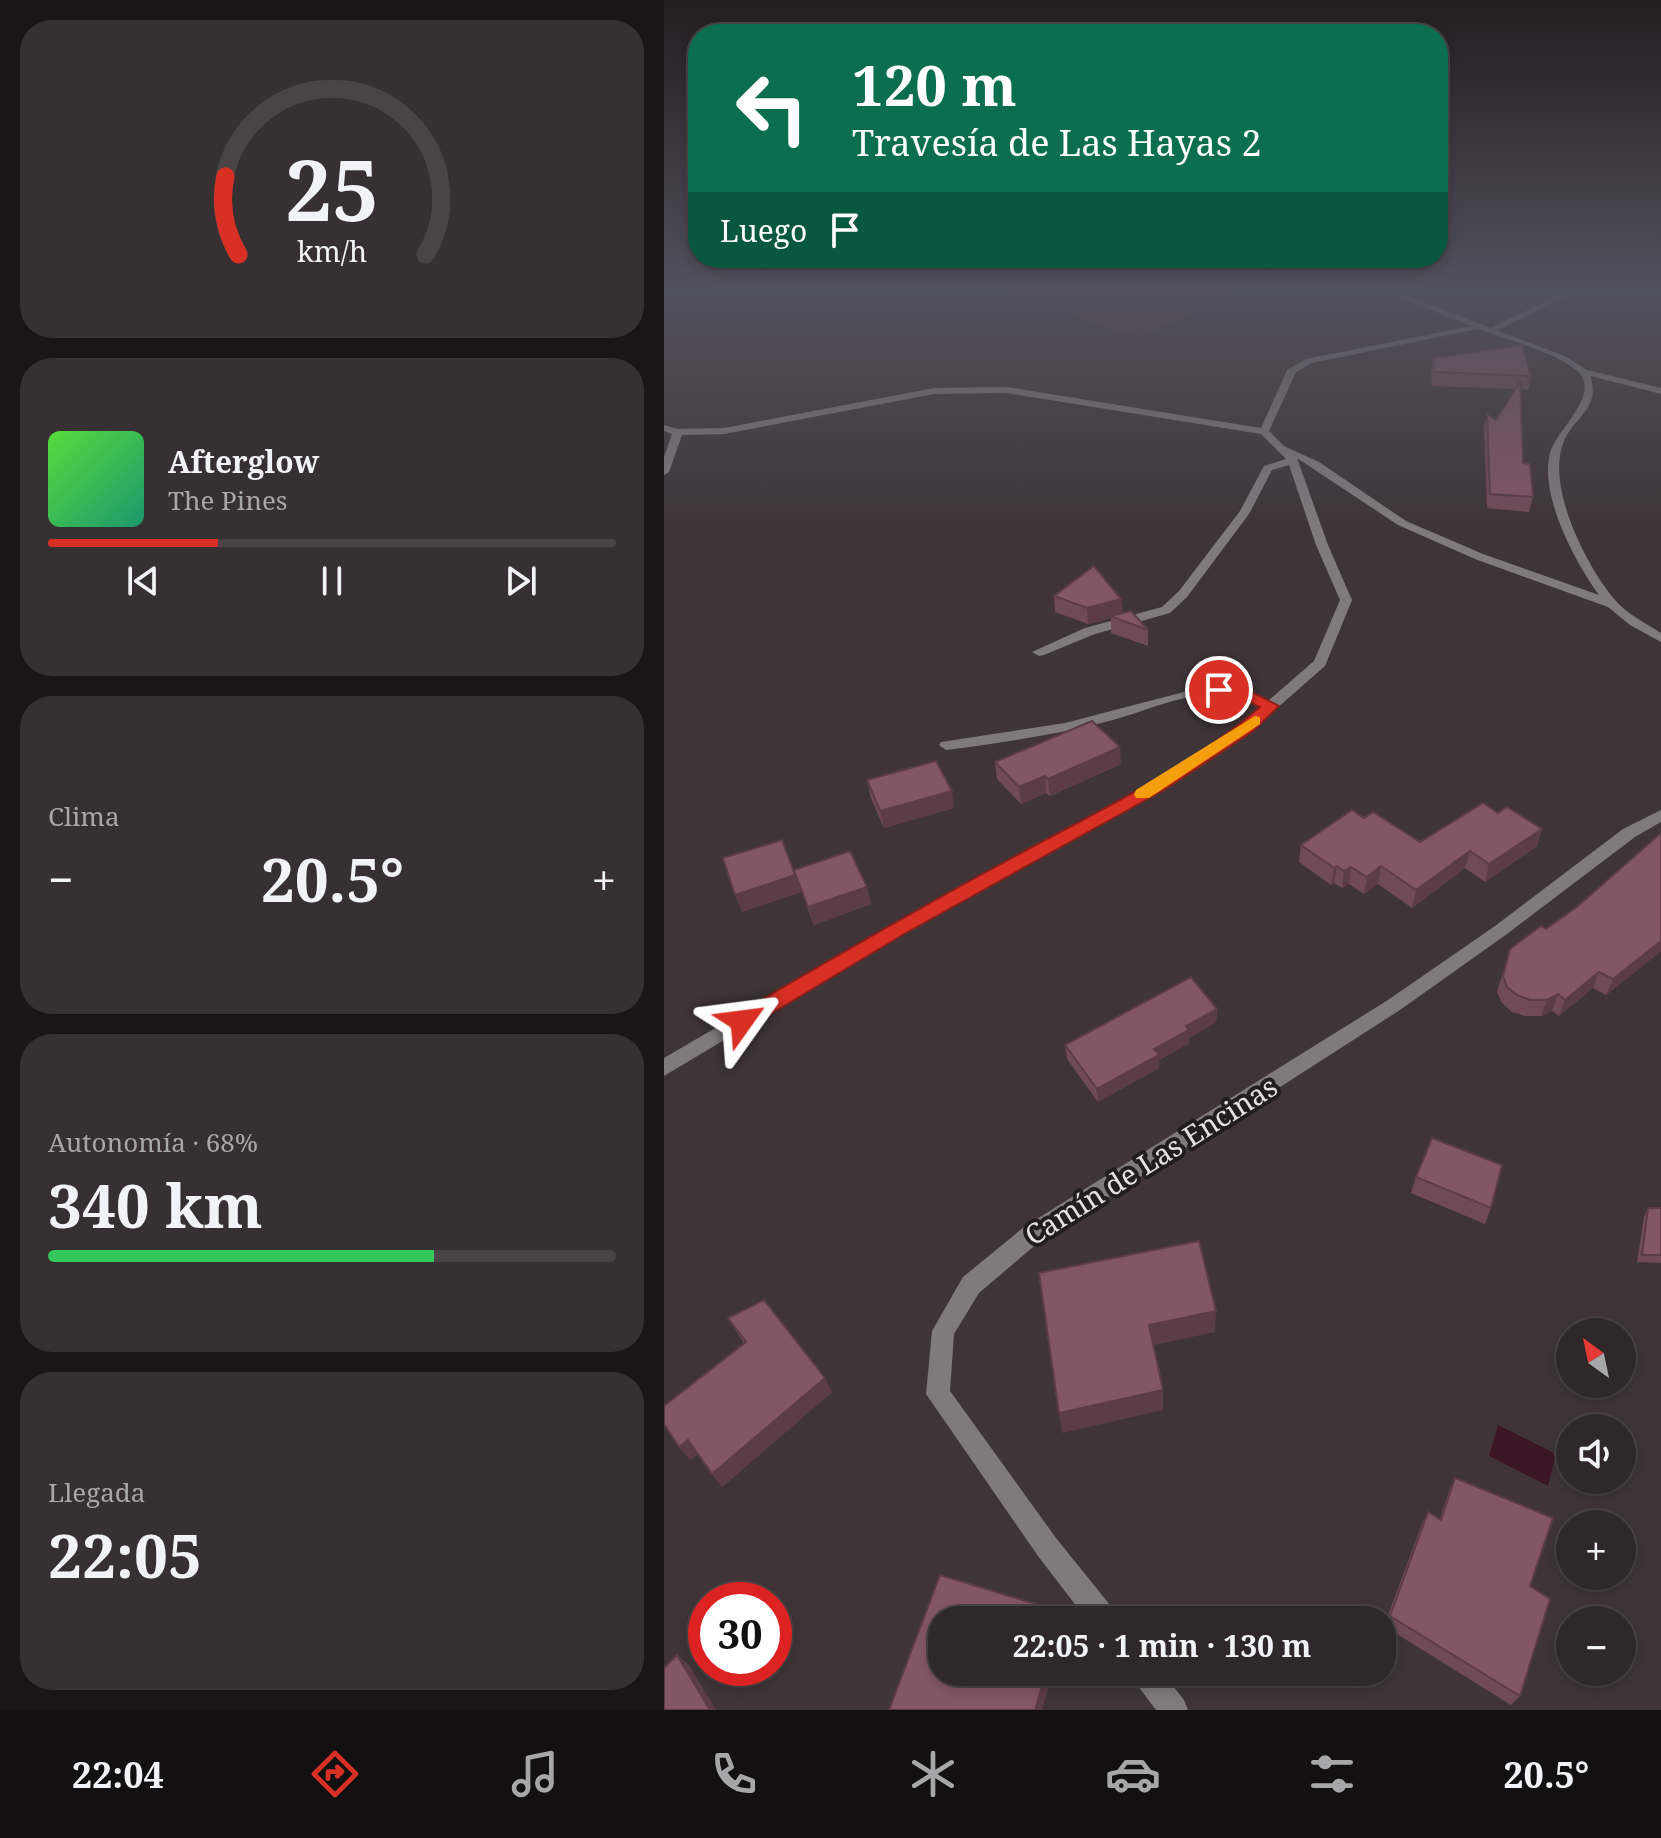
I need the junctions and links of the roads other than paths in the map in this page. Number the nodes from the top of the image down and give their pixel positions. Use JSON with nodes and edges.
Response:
{"nodes":[{"id":1,"x":1294,"y":369,"type":"edge"},
{"id":2,"x":1579,"y":369,"type":"edge"},
{"id":3,"x":1584,"y":372,"type":"junction"},
{"id":4,"x":1661,"y":391,"type":"edge"},
{"id":5,"x":664,"y":428,"type":"edge"},
{"id":6,"x":678,"y":432,"type":"junction"},
{"id":7,"x":1264,"y":432,"type":"junction"},
{"id":8,"x":1282,"y":449,"type":"junction"},
{"id":9,"x":1293,"y":460,"type":"junction"},
{"id":10,"x":664,"y":472,"type":"edge"},
{"id":11,"x":1612,"y":604,"type":"junction"},
{"id":12,"x":1661,"y":638,"type":"edge"},
{"id":13,"x":1039,"y":652,"type":"dead end"},
{"id":14,"x":1271,"y":706,"type":"junction"},
{"id":15,"x":946,"y":745,"type":"dead end"},
{"id":16,"x":1661,"y":815,"type":"edge"},
{"id":17,"x":664,"y":1068,"type":"edge"},
{"id":18,"x":1093,"y":1606,"type":"edge"},
{"id":19,"x":1156,"y":1686,"type":"edge"},
{"id":20,"x":1174,"y":1710,"type":"edge"}],
"edges":[{"from":1,"to":7,"type":"street"},
{"from":2,"to":3,"type":"street"},
{"from":3,"to":4,"type":"street"},
{"from":3,"to":11,"type":"street"},
{"from":5,"to":6,"type":"street"},
{"from":6,"to":7,"type":"street"},
{"from":6,"to":10,"type":"street"},
{"from":7,"to":8,"type":"street"},
{"from":8,"to":9,"type":"street"},
{"from":8,"to":11,"type":"street"},
{"from":9,"to":13,"type":"street"},
{"from":9,"to":14,"type":"street"},
{"from":11,"to":12,"type":"street"},
{"from":14,"to":15,"type":"street"},
{"from":14,"to":17,"type":"street"},
{"from":16,"to":18,"type":"street","name":"Camín de Las Encinas"},
{"from":19,"to":20,"type":"street"}]}
